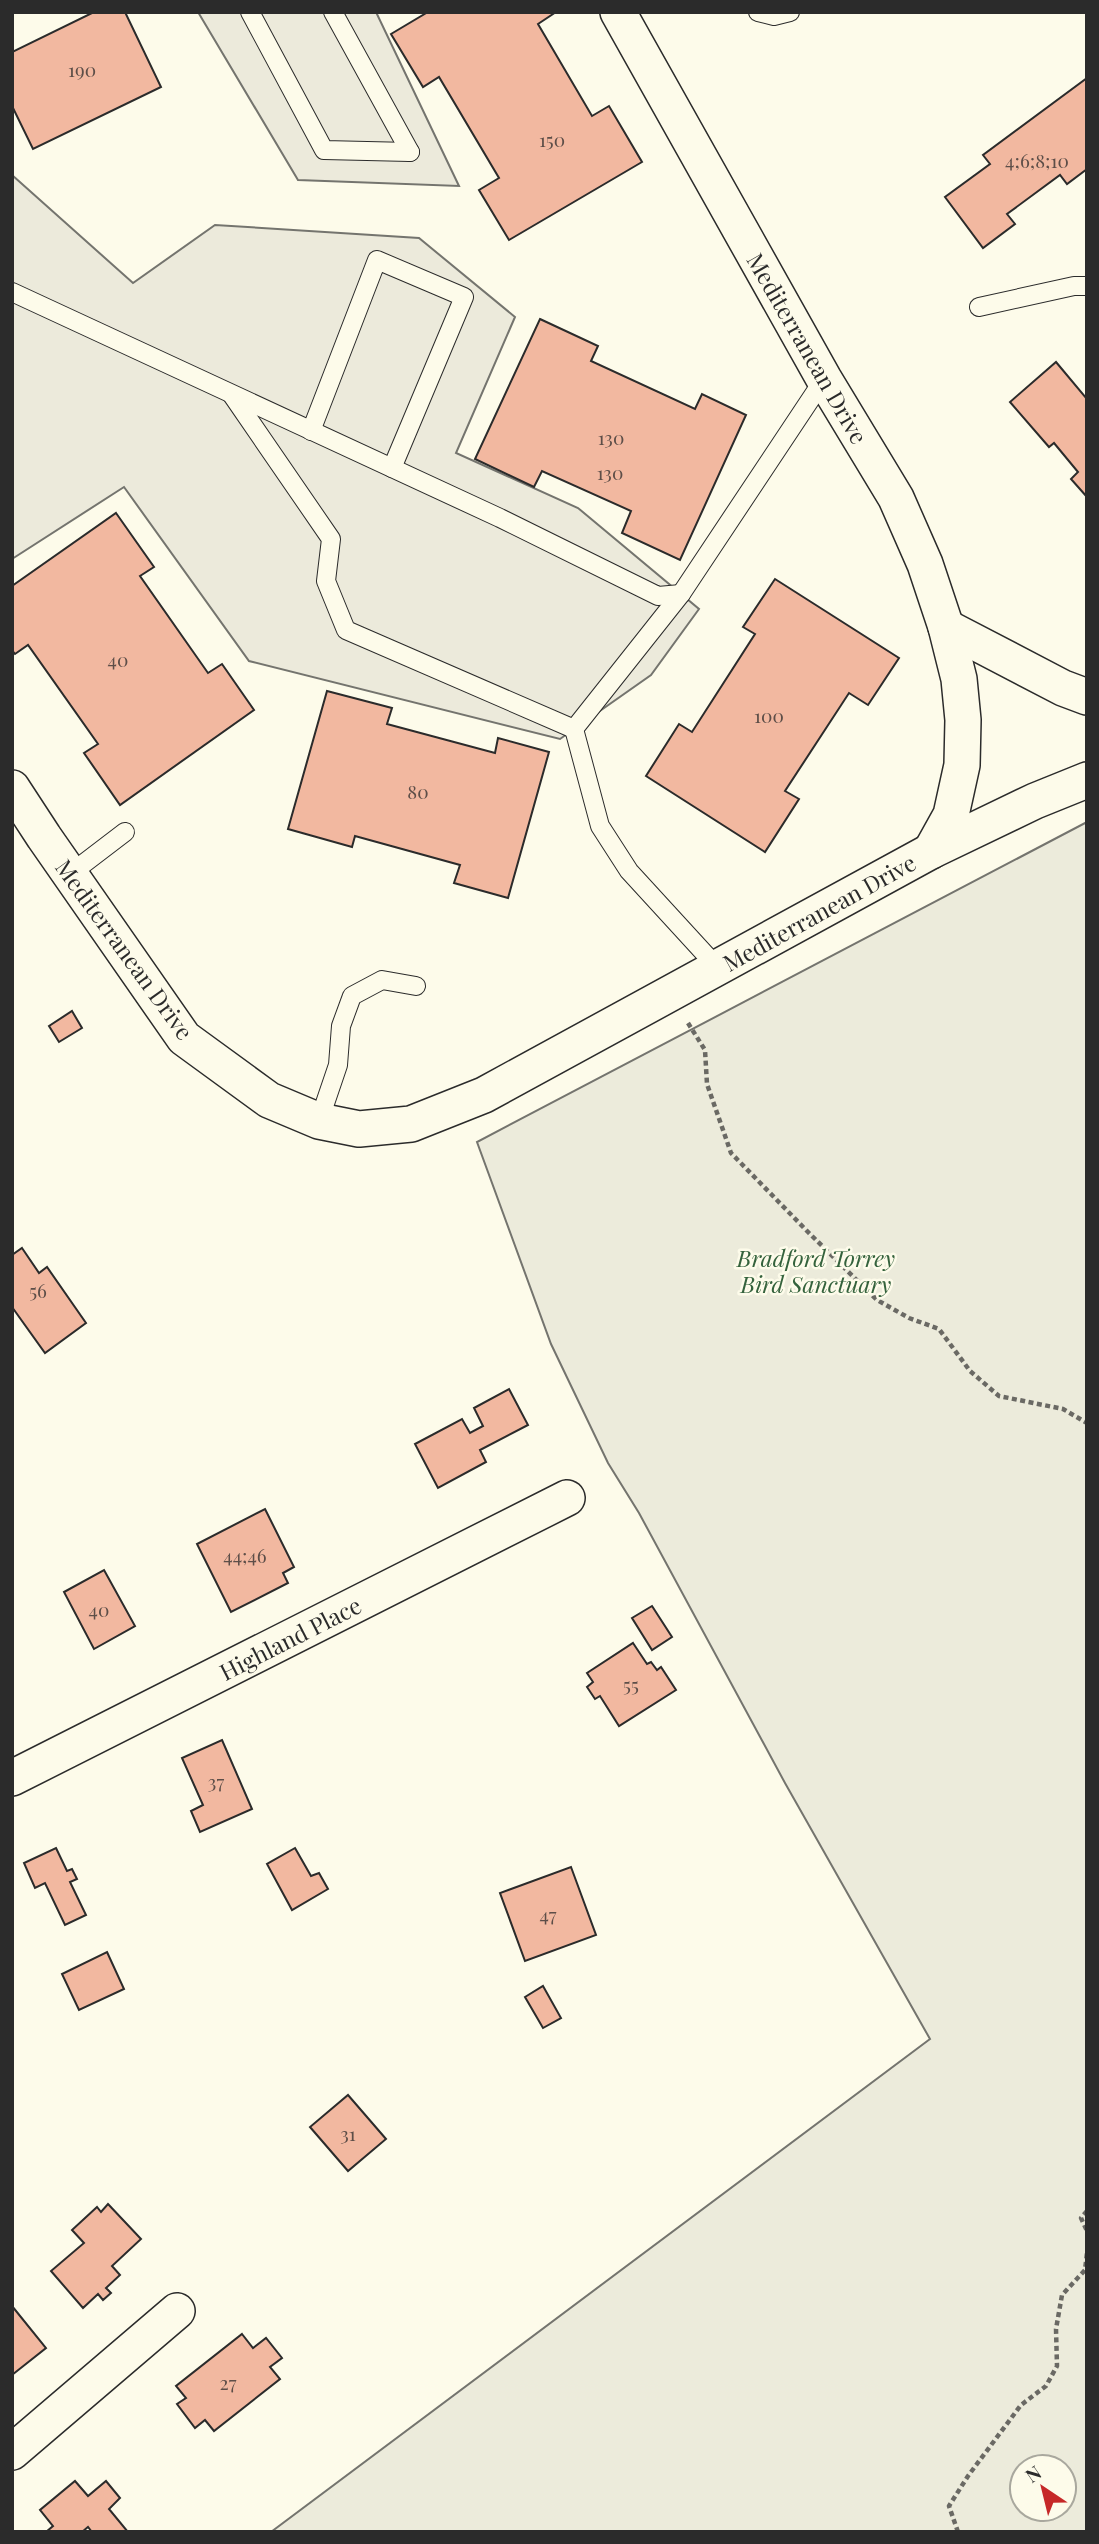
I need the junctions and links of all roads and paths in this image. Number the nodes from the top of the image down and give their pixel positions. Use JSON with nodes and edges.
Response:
{"nodes":[{"id":1,"x":250,"y":12,"type":"edge"},
{"id":2,"x":333,"y":12,"type":"edge"},
{"id":3,"x":618,"y":12,"type":"edge"},
{"id":4,"x":758,"y":12,"type":"edge"},
{"id":5,"x":790,"y":12,"type":"edge"},
{"id":6,"x":1087,"y":286,"type":"edge"},
{"id":7,"x":12,"y":292,"type":"edge"},
{"id":8,"x":979,"y":307,"type":"dead end"},
{"id":9,"x":824,"y":379,"type":"junction"},
{"id":10,"x":232,"y":395,"type":"junction"},
{"id":11,"x":311,"y":431,"type":"junction"},
{"id":12,"x":392,"y":468,"type":"junction"},
{"id":13,"x":681,"y":594,"type":"junction"},
{"id":14,"x":946,"y":627,"type":"junction"},
{"id":15,"x":1087,"y":697,"type":"edge"},
{"id":16,"x":574,"y":729,"type":"junction"},
{"id":17,"x":1087,"y":780,"type":"edge"},
{"id":18,"x":12,"y":788,"type":"edge"},
{"id":19,"x":125,"y":832,"type":"dead end"},
{"id":20,"x":931,"y":851,"type":"junction"},
{"id":21,"x":70,"y":874,"type":"junction"},
{"id":22,"x":717,"y":967,"type":"junction"},
{"id":23,"x":415,"y":986,"type":"dead end"},
{"id":24,"x":670,"y":993,"type":"junction"},
{"id":25,"x":319,"y":1121,"type":"junction"},
{"id":26,"x":1087,"y":1423,"type":"edge"},
{"id":27,"x":567,"y":1498,"type":"dead end"},
{"id":28,"x":12,"y":1778,"type":"edge"},
{"id":29,"x":1087,"y":2211,"type":"edge"},
{"id":30,"x":1087,"y":2231,"type":"edge"},
{"id":31,"x":1087,"y":2253,"type":"edge"},
{"id":32,"x":177,"y":2311,"type":"dead end"},
{"id":33,"x":12,"y":2452,"type":"edge"},
{"id":34,"x":958,"y":2532,"type":"edge"}],
"edges":[{"from":1,"to":2,"type":"lane"},
{"from":3,"to":9,"type":"street","name":"Mediterranean Drive"},
{"from":4,"to":5,"type":"lane"},
{"from":6,"to":8,"type":"lane"},
{"from":7,"to":10,"type":"lane"},
{"from":9,"to":13,"type":"lane"},
{"from":9,"to":14,"type":"street","name":"Mediterranean Drive"},
{"from":10,"to":11,"type":"lane"},
{"from":10,"to":16,"type":"lane"},
{"from":11,"to":12,"type":"lane"},
{"from":11,"to":12,"type":"lane"},
{"from":12,"to":13,"type":"lane"},
{"from":13,"to":16,"type":"lane"},
{"from":14,"to":15,"type":"street"},
{"from":14,"to":20,"type":"street","name":"Mediterranean Drive"},
{"from":16,"to":22,"type":"lane"},
{"from":17,"to":20,"type":"street"},
{"from":18,"to":21,"type":"street","name":"Mediterranean Drive"},
{"from":19,"to":21,"type":"lane"},
{"from":20,"to":22,"type":"street","name":"Mediterranean Drive"},
{"from":21,"to":25,"type":"street","name":"Mediterranean Drive"},
{"from":22,"to":24,"type":"street","name":"Mediterranean Drive"},
{"from":23,"to":25,"type":"lane"},
{"from":24,"to":25,"type":"street","name":"Mediterranean Drive"},
{"from":24,"to":26,"type":"path"},
{"from":27,"to":28,"type":"street","name":"Highland Place"},
{"from":29,"to":30,"type":"path"},
{"from":31,"to":34,"type":"path"},
{"from":32,"to":33,"type":"street"}]}
